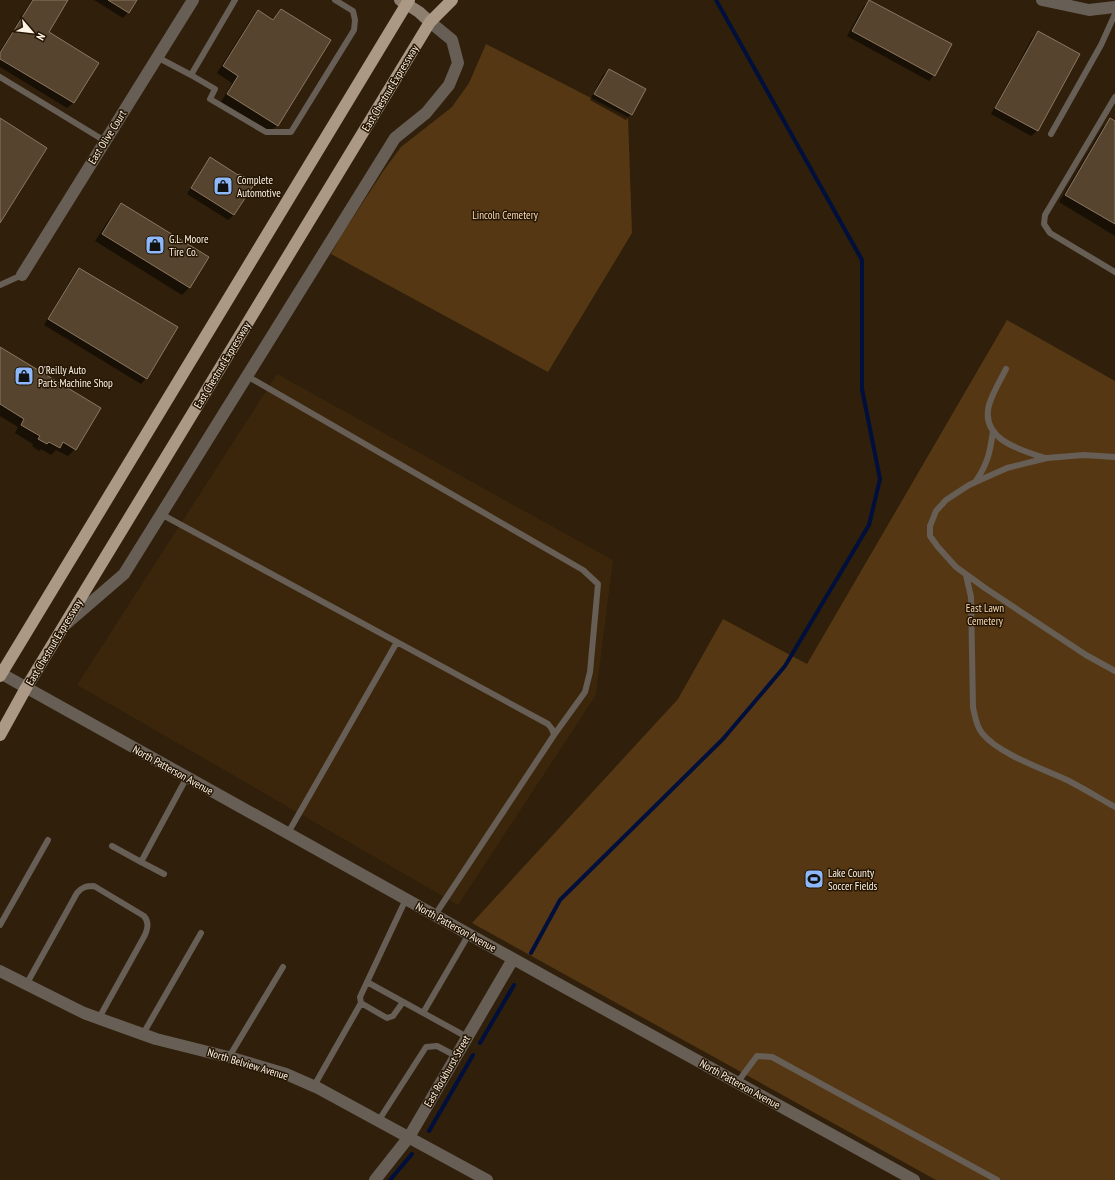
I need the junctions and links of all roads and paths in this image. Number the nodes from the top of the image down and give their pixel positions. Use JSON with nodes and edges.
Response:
{"nodes":[{"id":1,"x":193,"y":0,"type":"edge"},
{"id":2,"x":235,"y":0,"type":"edge"},
{"id":3,"x":335,"y":0,"type":"edge"},
{"id":4,"x":452,"y":0,"type":"edge"},
{"id":5,"x":1042,"y":0,"type":"edge"},
{"id":6,"x":405,"y":1,"type":"edge"},
{"id":7,"x":1061,"y":2,"type":"edge"},
{"id":8,"x":1115,"y":7,"type":"edge"},
{"id":9,"x":1115,"y":14,"type":"edge"},
{"id":10,"x":430,"y":22,"type":"junction"},
{"id":11,"x":157,"y":57,"type":"junction"},
{"id":12,"x":191,"y":75,"type":"junction"},
{"id":13,"x":0,"y":77,"type":"edge"},
{"id":14,"x":1115,"y":97,"type":"edge"},
{"id":15,"x":1051,"y":134,"type":"dead end"},
{"id":16,"x":105,"y":141,"type":"junction"},
{"id":17,"x":1115,"y":272,"type":"edge"},
{"id":18,"x":22,"y":275,"type":"joint"},
{"id":19,"x":0,"y":285,"type":"edge"},
{"id":20,"x":1006,"y":369,"type":"dead end"},
{"id":21,"x":247,"y":376,"type":"junction"},
{"id":22,"x":993,"y":431,"type":"junction"},
{"id":23,"x":1115,"y":457,"type":"edge"},
{"id":24,"x":1047,"y":458,"type":"junction"},
{"id":25,"x":976,"y":481,"type":"junction"},
{"id":26,"x":161,"y":514,"type":"junction"},
{"id":27,"x":966,"y":575,"type":"junction"},
{"id":28,"x":64,"y":626,"type":"junction"},
{"id":29,"x":397,"y":642,"type":"junction"},
{"id":30,"x":1115,"y":672,"type":"edge"},
{"id":31,"x":0,"y":674,"type":"edge"},
{"id":32,"x":26,"y":688,"type":"junction"},
{"id":33,"x":0,"y":735,"type":"edge"},
{"id":34,"x":554,"y":735,"type":"junction"},
{"id":35,"x":187,"y":777,"type":"junction"},
{"id":36,"x":1115,"y":807,"type":"edge"},
{"id":37,"x":288,"y":833,"type":"junction"},
{"id":38,"x":48,"y":840,"type":"dead end"},
{"id":39,"x":112,"y":846,"type":"dead end"},
{"id":40,"x":141,"y":862,"type":"junction"},
{"id":41,"x":164,"y":874,"type":"dead end"},
{"id":42,"x":406,"y":899,"type":"junction"},
{"id":43,"x":435,"y":915,"type":"junction"},
{"id":44,"x":0,"y":925,"type":"edge"},
{"id":45,"x":201,"y":933,"type":"dead end"},
{"id":46,"x":469,"y":934,"type":"junction"},
{"id":47,"x":513,"y":959,"type":"junction"},
{"id":48,"x":283,"y":967,"type":"dead end"},
{"id":49,"x":0,"y":971,"type":"edge"},
{"id":50,"x":367,"y":982,"type":"junction"},
{"id":51,"x":26,"y":985,"type":"junction"},
{"id":52,"x":403,"y":1002,"type":"junction"},
{"id":53,"x":361,"y":1003,"type":"junction"},
{"id":54,"x":423,"y":1013,"type":"junction"},
{"id":55,"x":99,"y":1018,"type":"junction"},
{"id":56,"x":143,"y":1034,"type":"junction"},
{"id":57,"x":467,"y":1037,"type":"junction"},
{"id":58,"x":456,"y":1056,"type":"junction"},
{"id":59,"x":229,"y":1058,"type":"junction"},
{"id":60,"x":737,"y":1082,"type":"junction"},
{"id":61,"x":314,"y":1086,"type":"junction"},
{"id":62,"x":379,"y":1120,"type":"junction"},
{"id":63,"x":409,"y":1136,"type":"junction"},
{"id":64,"x":376,"y":1180,"type":"edge"},
{"id":65,"x":487,"y":1180,"type":"edge"},
{"id":66,"x":914,"y":1180,"type":"edge"},
{"id":67,"x":997,"y":1180,"type":"edge"}],
"edges":[{"from":1,"to":11,"type":"street","name":"East Olive Court"},
{"from":2,"to":12,"type":"lane"},
{"from":3,"to":12,"type":"lane"},
{"from":4,"to":10,"type":"main road","name":"East Chestnut Expressway"},
{"from":5,"to":7,"type":"street"},
{"from":6,"to":10,"type":"street"},
{"from":6,"to":31,"type":"main road"},
{"from":7,"to":8,"type":"street"},
{"from":9,"to":15,"type":"lane"},
{"from":10,"to":21,"type":"street"},
{"from":10,"to":28,"type":"main road","name":"East Chestnut Expressway"},
{"from":11,"to":12,"type":"lane"},
{"from":11,"to":16,"type":"street","name":"East Olive Court"},
{"from":13,"to":16,"type":"lane"},
{"from":14,"to":17,"type":"lane"},
{"from":16,"to":18,"type":"street","name":"East Olive Court"},
{"from":18,"to":19,"type":"lane"},
{"from":20,"to":22,"type":"lane"},
{"from":21,"to":26,"type":"street"},
{"from":21,"to":34,"type":"lane"},
{"from":22,"to":24,"type":"lane"},
{"from":22,"to":25,"type":"lane"},
{"from":23,"to":24,"type":"lane"},
{"from":24,"to":25,"type":"lane"},
{"from":25,"to":27,"type":"lane"},
{"from":26,"to":28,"type":"street"},
{"from":26,"to":29,"type":"lane"},
{"from":27,"to":30,"type":"lane"},
{"from":27,"to":36,"type":"lane"},
{"from":28,"to":32,"type":"main road","name":"East Chestnut Expressway"},
{"from":29,"to":34,"type":"lane"},
{"from":29,"to":37,"type":"lane"},
{"from":31,"to":32,"type":"street","name":"North Patterson Avenue"},
{"from":32,"to":33,"type":"main road","name":"East Chestnut Expressway"},
{"from":32,"to":35,"type":"street","name":"North Patterson Avenue"},
{"from":34,"to":43,"type":"lane"},
{"from":35,"to":37,"type":"street","name":"North Patterson Avenue"},
{"from":35,"to":40,"type":"lane"},
{"from":37,"to":42,"type":"street","name":"North Patterson Avenue"},
{"from":38,"to":44,"type":"lane"},
{"from":39,"to":40,"type":"lane"},
{"from":40,"to":41,"type":"lane"},
{"from":42,"to":43,"type":"street","name":"North Patterson Avenue"},
{"from":42,"to":50,"type":"lane"},
{"from":43,"to":46,"type":"street","name":"North Patterson Avenue"},
{"from":45,"to":56,"type":"lane"},
{"from":46,"to":47,"type":"street","name":"North Patterson Avenue"},
{"from":46,"to":54,"type":"lane"},
{"from":47,"to":57,"type":"street","name":"East Rockhurst Street"},
{"from":47,"to":60,"type":"street","name":"North Patterson Avenue"},
{"from":48,"to":59,"type":"lane"},
{"from":49,"to":51,"type":"street","name":"North Belview Avenue"},
{"from":50,"to":52,"type":"lane"},
{"from":50,"to":53,"type":"lane"},
{"from":51,"to":55,"type":"street","name":"North Belview Avenue"},
{"from":51,"to":55,"type":"lane"},
{"from":52,"to":53,"type":"lane"},
{"from":52,"to":54,"type":"lane"},
{"from":53,"to":61,"type":"lane"},
{"from":54,"to":57,"type":"lane"},
{"from":55,"to":56,"type":"street","name":"North Belview Avenue"},
{"from":56,"to":59,"type":"street","name":"North Belview Avenue"},
{"from":57,"to":58,"type":"street","name":"East Rockhurst Street"},
{"from":58,"to":62,"type":"lane"},
{"from":58,"to":63,"type":"street","name":"East Rockhurst Street"},
{"from":59,"to":61,"type":"street","name":"North Belview Avenue"},
{"from":60,"to":66,"type":"street","name":"North Patterson Avenue"},
{"from":60,"to":67,"type":"lane"},
{"from":61,"to":62,"type":"street","name":"North Belview Avenue"},
{"from":62,"to":63,"type":"street","name":"North Belview Avenue"},
{"from":63,"to":64,"type":"street","name":"East Rockhurst Street"},
{"from":63,"to":65,"type":"street","name":"North Belview Avenue"}]}
